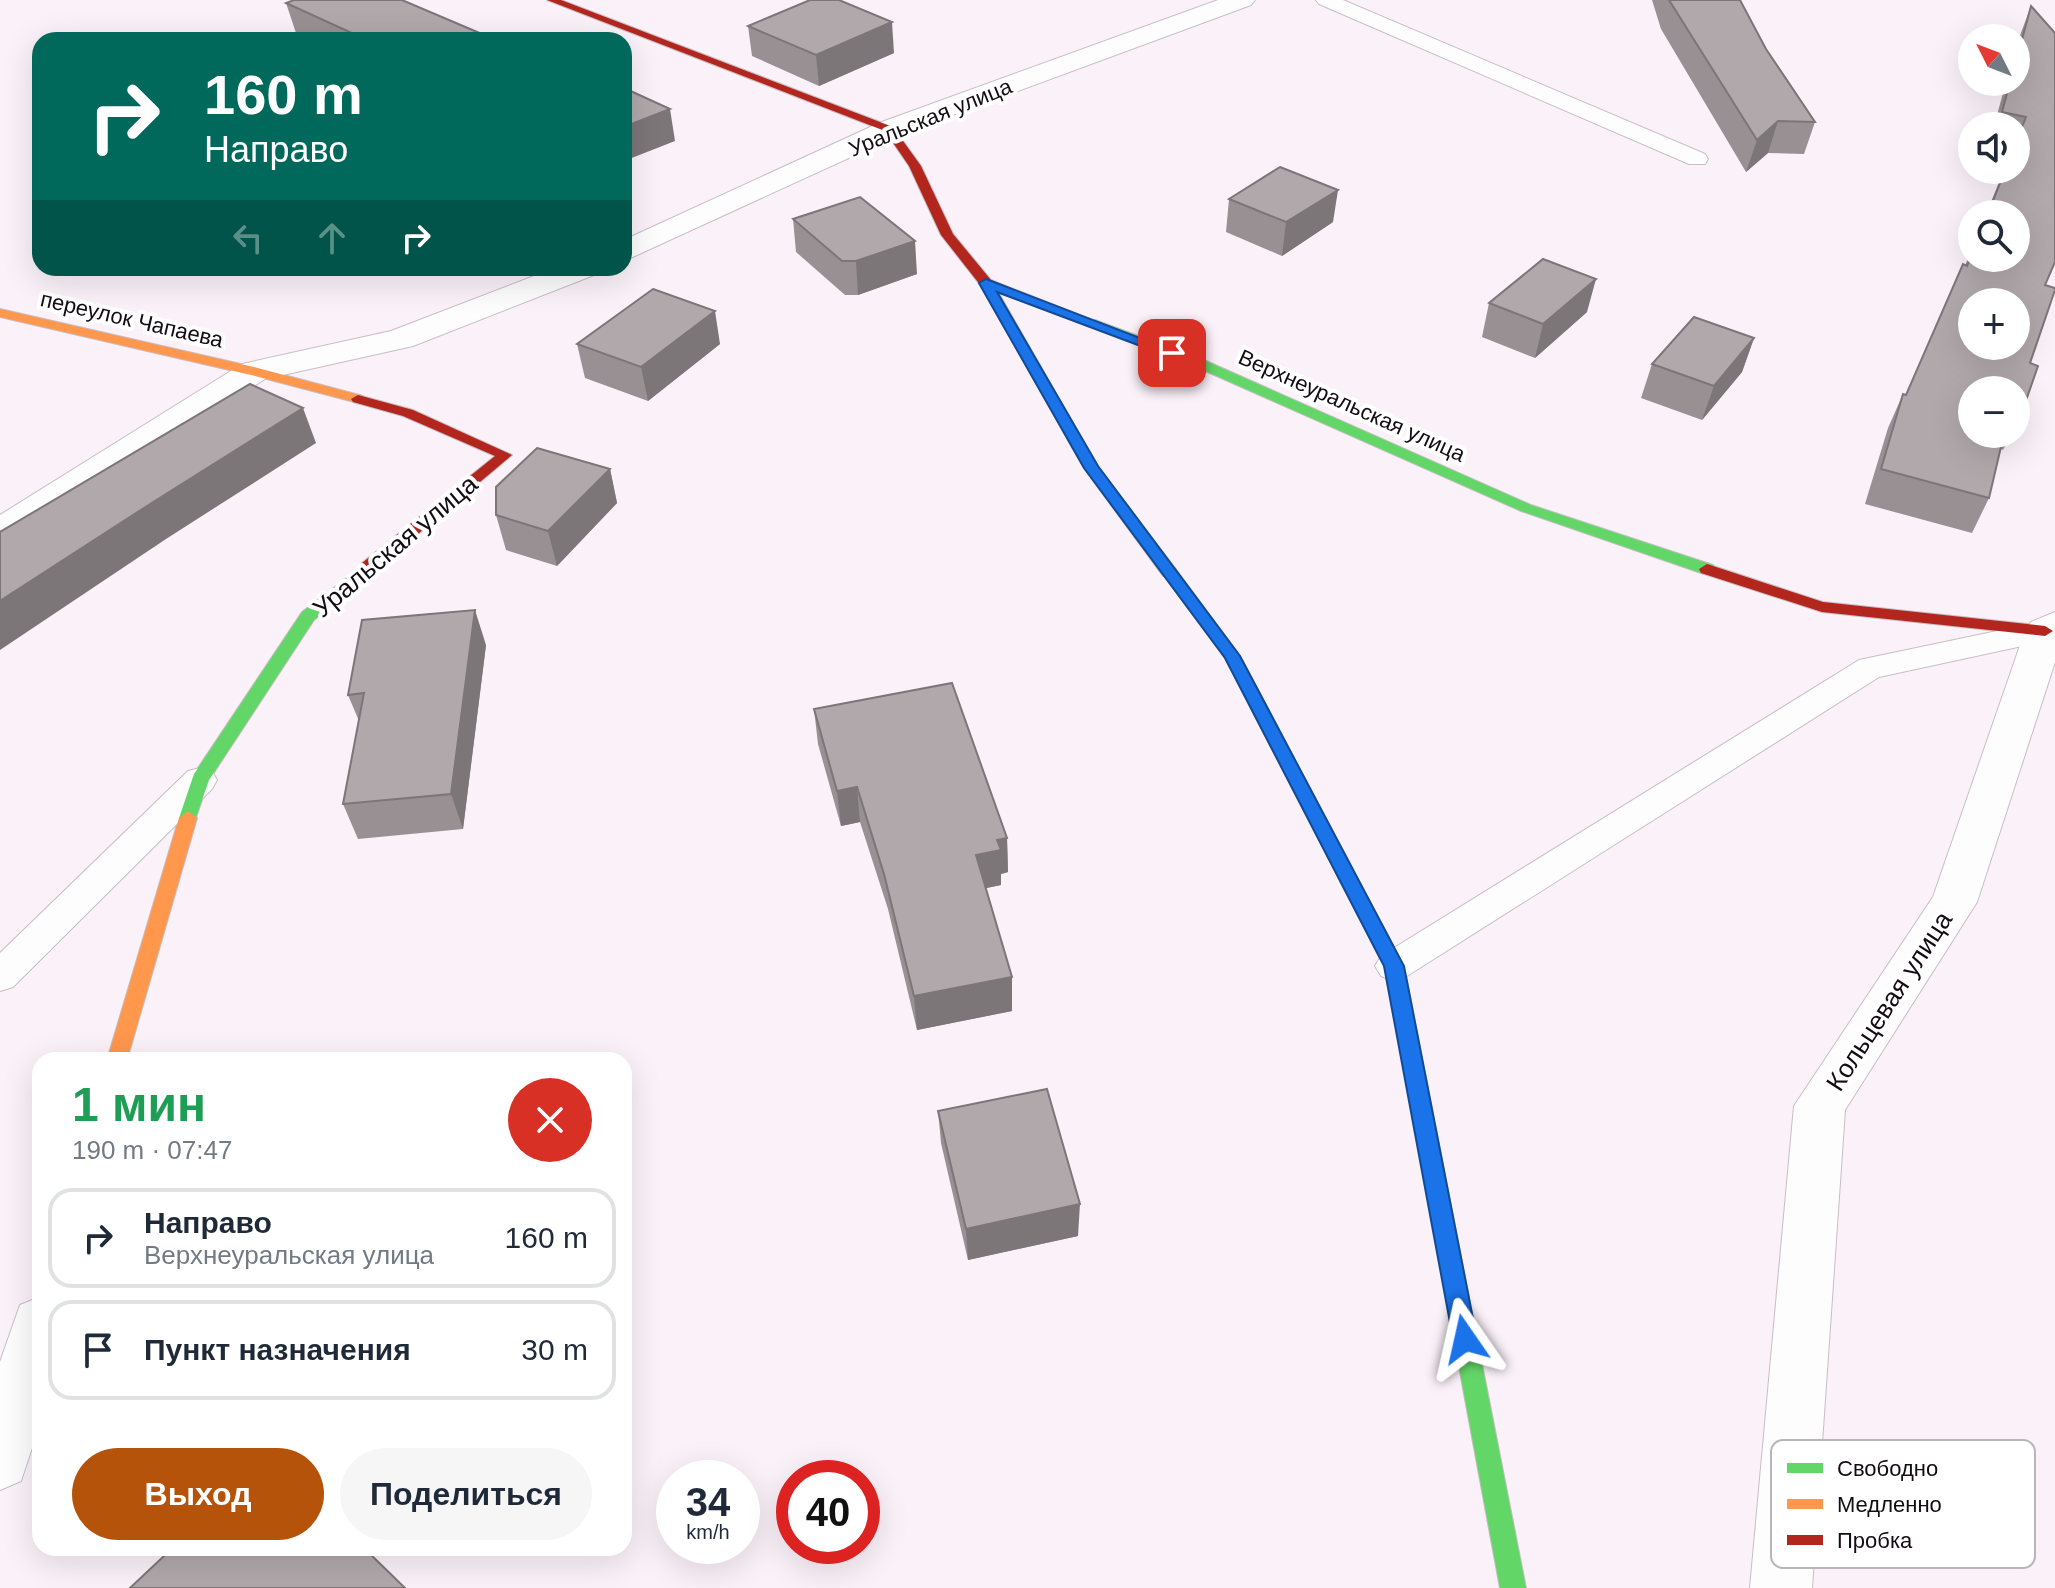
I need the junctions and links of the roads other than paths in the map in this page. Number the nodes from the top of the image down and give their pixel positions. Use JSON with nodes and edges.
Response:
{"nodes":[{"id":1,"x":552,"y":0,"type":"edge"},
{"id":2,"x":1242,"y":0,"type":"edge"},
{"id":3,"x":1326,"y":0,"type":"edge"},
{"id":4,"x":889,"y":129,"type":"junction"},
{"id":5,"x":1697,"y":159,"type":"dead end"},
{"id":6,"x":632,"y":248,"type":"edge"},
{"id":7,"x":562,"y":276,"type":"edge"},
{"id":8,"x":986,"y":283,"type":"junction"},
{"id":9,"x":0,"y":313,"type":"edge"},
{"id":10,"x":254,"y":371,"type":"junction"},
{"id":11,"x":0,"y":532,"type":"edge"},
{"id":12,"x":2050,"y":628,"type":"edge"},
{"id":13,"x":200,"y":779,"type":"junction"},
{"id":14,"x":1394,"y":966,"type":"junction"},
{"id":15,"x":0,"y":976,"type":"edge"},
{"id":16,"x":119,"y":1052,"type":"edge"},
{"id":17,"x":32,"y":1351,"type":"edge"},
{"id":18,"x":1793,"y":1440,"type":"edge"},
{"id":19,"x":0,"y":1460,"type":"edge"},
{"id":20,"x":1783,"y":1568,"type":"edge"},
{"id":21,"x":1513,"y":1588,"type":"edge"},
{"id":22,"x":1781,"y":1588,"type":"edge"}],
"edges":[{"from":1,"to":4,"type":"street"},
{"from":2,"to":4,"type":"street","name":"Уральская улица"},
{"from":3,"to":5,"type":"lane"},
{"from":4,"to":6,"type":"street","name":"Уральская улица"},
{"from":4,"to":8,"type":"street"},
{"from":7,"to":10,"type":"street"},
{"from":8,"to":12,"type":"street","name":"Верхнеуральская улица"},
{"from":8,"to":14,"type":"street"},
{"from":9,"to":10,"type":"street","name":"переулок Чапаева"},
{"from":10,"to":11,"type":"street"},
{"from":10,"to":13,"type":"street","name":"Уральская улица"},
{"from":12,"to":14,"type":"lane"},
{"from":12,"to":18,"type":"street","name":"Кольцевая улица"},
{"from":13,"to":15,"type":"lane"},
{"from":13,"to":16,"type":"street","name":"Уральская улица"},
{"from":14,"to":21,"type":"street"},
{"from":17,"to":19,"type":"street"},
{"from":20,"to":22,"type":"street","name":"Кольцевая улица"}]}
